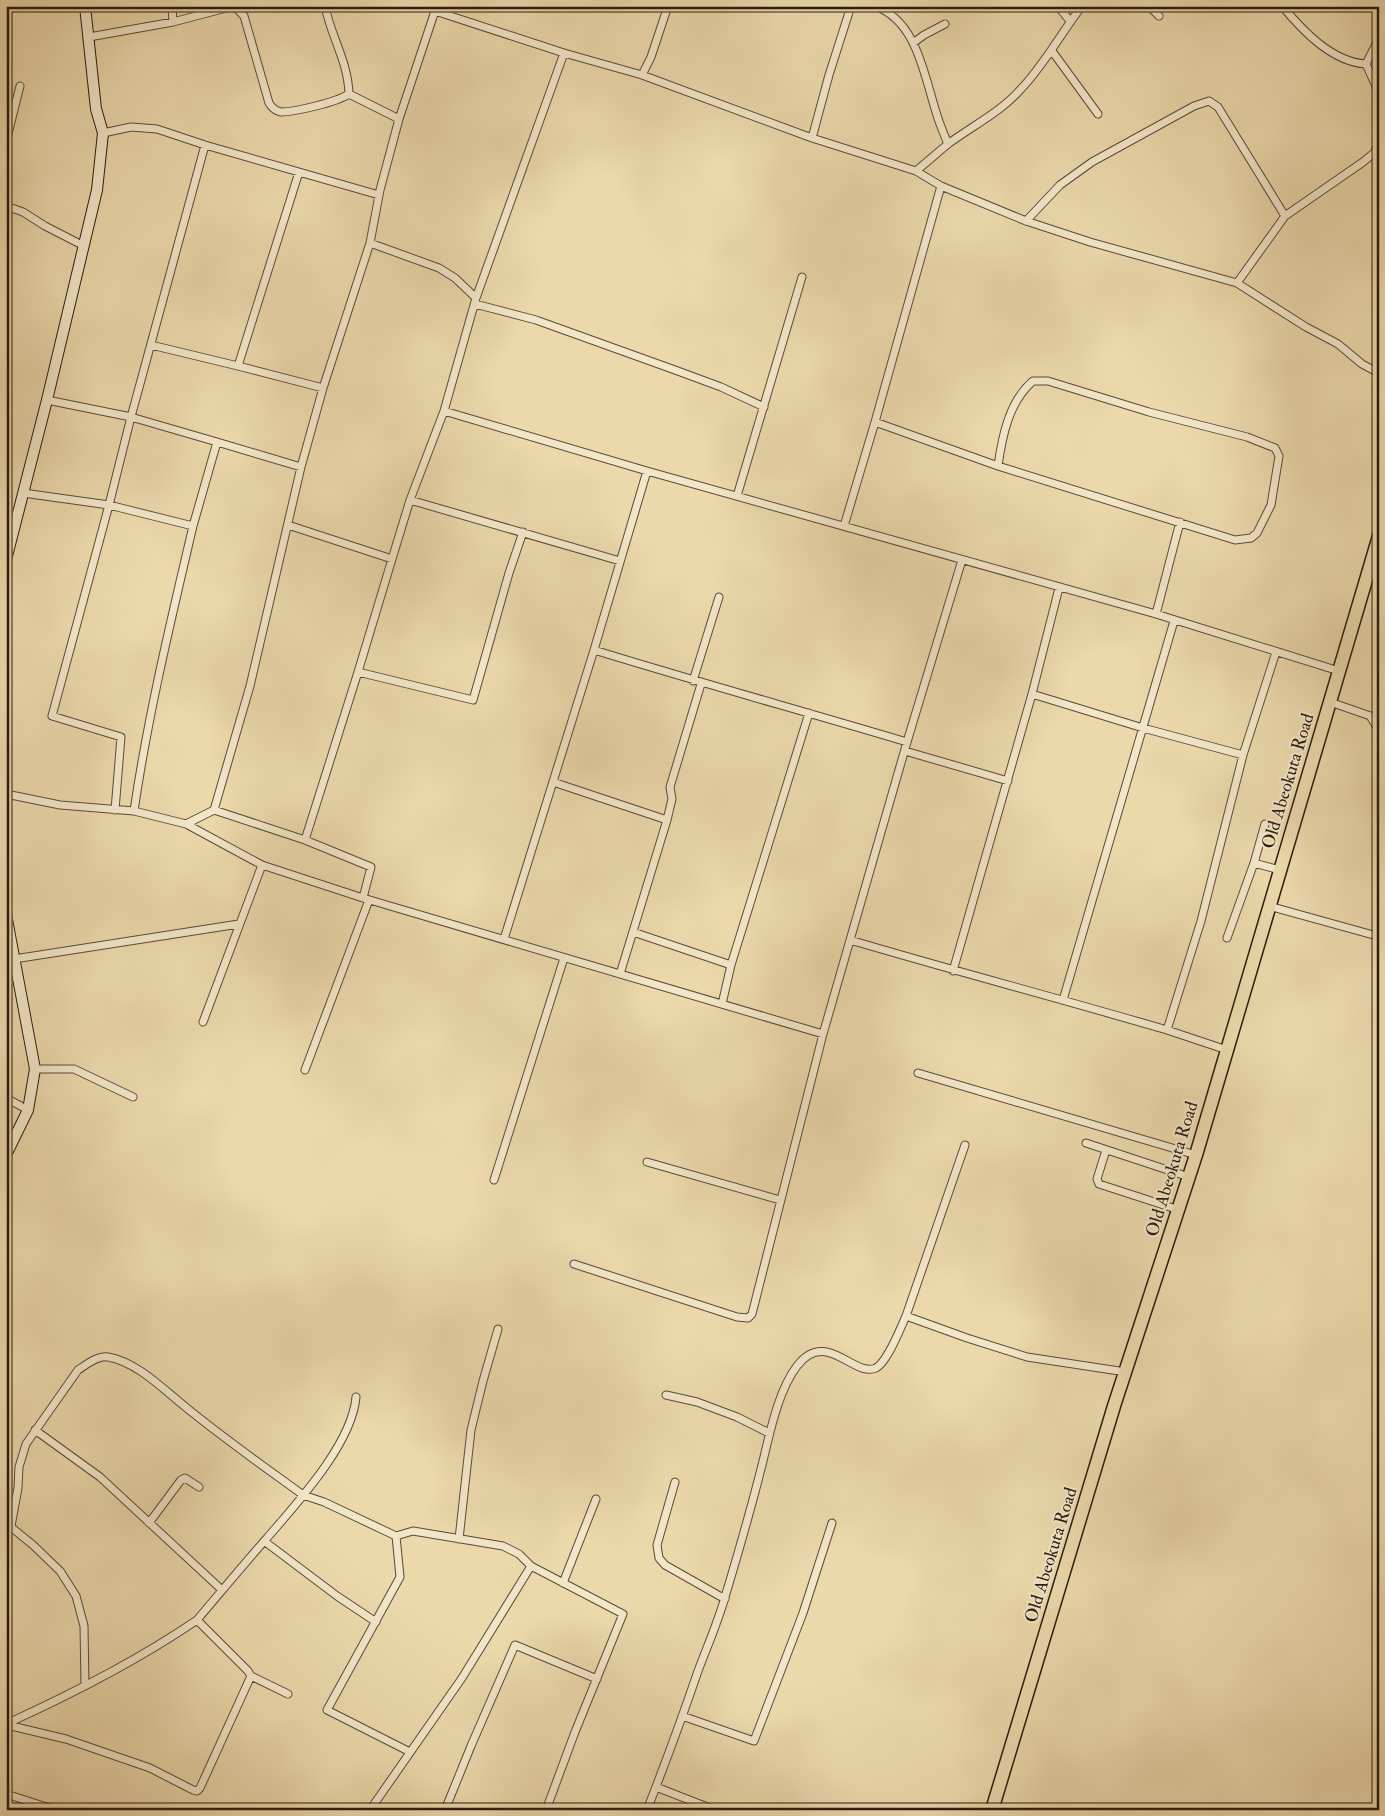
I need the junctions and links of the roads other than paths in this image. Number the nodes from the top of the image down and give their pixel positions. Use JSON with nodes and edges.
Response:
{"nodes":[{"id":1,"x":85,"y":6,"type":"edge"},
{"id":2,"x":172,"y":6,"type":"edge"},
{"id":3,"x":325,"y":6,"type":"edge"},
{"id":4,"x":668,"y":6,"type":"edge"},
{"id":5,"x":851,"y":6,"type":"edge"},
{"id":6,"x":875,"y":6,"type":"edge"},
{"id":7,"x":1058,"y":6,"type":"edge"},
{"id":8,"x":1082,"y":6,"type":"edge"},
{"id":9,"x":1149,"y":6,"type":"edge"},
{"id":10,"x":1283,"y":7,"type":"edge"},
{"id":11,"x":436,"y":8,"type":"edge"},
{"id":12,"x":1159,"y":16,"type":"dead end"},
{"id":13,"x":1070,"y":21,"type":"junction"},
{"id":14,"x":173,"y":22,"type":"junction"},
{"id":15,"x":945,"y":24,"type":"dead end"},
{"id":16,"x":89,"y":37,"type":"junction"},
{"id":17,"x":1379,"y":38,"type":"edge"},
{"id":18,"x":913,"y":43,"type":"junction"},
{"id":19,"x":1052,"y":51,"type":"junction"},
{"id":20,"x":564,"y":53,"type":"junction"},
{"id":21,"x":1366,"y":64,"type":"junction"},
{"id":22,"x":642,"y":75,"type":"junction"},
{"id":23,"x":20,"y":86,"type":"dead end"},
{"id":24,"x":1379,"y":93,"type":"edge"},
{"id":25,"x":349,"y":94,"type":"junction"},
{"id":26,"x":1098,"y":114,"type":"dead end"},
{"id":27,"x":399,"y":120,"type":"junction"},
{"id":28,"x":103,"y":133,"type":"junction"},
{"id":29,"x":812,"y":138,"type":"junction"},
{"id":30,"x":6,"y":142,"type":"edge"},
{"id":31,"x":1379,"y":143,"type":"edge"},
{"id":32,"x":948,"y":144,"type":"junction"},
{"id":33,"x":205,"y":145,"type":"junction"},
{"id":34,"x":916,"y":171,"type":"junction"},
{"id":35,"x":299,"y":172,"type":"junction"},
{"id":36,"x":941,"y":186,"type":"junction"},
{"id":37,"x":379,"y":195,"type":"junction"},
{"id":38,"x":6,"y":206,"type":"edge"},
{"id":39,"x":1285,"y":216,"type":"junction"},
{"id":40,"x":1026,"y":221,"type":"junction"},
{"id":41,"x":370,"y":243,"type":"junction"},
{"id":42,"x":84,"y":246,"type":"junction"},
{"id":43,"x":802,"y":277,"type":"dead end"},
{"id":44,"x":1237,"y":283,"type":"junction"},
{"id":45,"x":476,"y":301,"type":"junction"},
{"id":46,"x":151,"y":345,"type":"junction"},
{"id":47,"x":238,"y":366,"type":"junction"},
{"id":48,"x":1379,"y":373,"type":"edge"},
{"id":49,"x":323,"y":388,"type":"junction"},
{"id":50,"x":47,"y":400,"type":"junction"},
{"id":51,"x":764,"y":407,"type":"junction"},
{"id":52,"x":444,"y":411,"type":"junction"},
{"id":53,"x":131,"y":417,"type":"junction"},
{"id":54,"x":876,"y":422,"type":"junction"},
{"id":55,"x":217,"y":442,"type":"junction"},
{"id":56,"x":998,"y":466,"type":"junction"},
{"id":57,"x":301,"y":467,"type":"junction"},
{"id":58,"x":647,"y":471,"type":"junction"},
{"id":59,"x":23,"y":493,"type":"junction"},
{"id":60,"x":737,"y":496,"type":"junction"},
{"id":61,"x":410,"y":500,"type":"junction"},
{"id":62,"x":109,"y":506,"type":"junction"},
{"id":63,"x":1180,"y":522,"type":"junction"},
{"id":64,"x":288,"y":525,"type":"junction"},
{"id":65,"x":193,"y":526,"type":"junction"},
{"id":66,"x":844,"y":526,"type":"junction"},
{"id":67,"x":523,"y":532,"type":"junction"},
{"id":68,"x":1379,"y":536,"type":"edge"},
{"id":69,"x":392,"y":559,"type":"junction"},
{"id":70,"x":6,"y":560,"type":"edge"},
{"id":71,"x":962,"y":560,"type":"junction"},
{"id":72,"x":620,"y":561,"type":"junction"},
{"id":73,"x":1059,"y":588,"type":"junction"},
{"id":74,"x":719,"y":596,"type":"dead end"},
{"id":75,"x":1156,"y":614,"type":"junction"},
{"id":76,"x":1174,"y":621,"type":"junction"},
{"id":77,"x":594,"y":650,"type":"junction"},
{"id":78,"x":1276,"y":652,"type":"junction"},
{"id":79,"x":1339,"y":671,"type":"junction"},
{"id":80,"x":358,"y":672,"type":"junction"},
{"id":81,"x":693,"y":681,"type":"junction"},
{"id":82,"x":701,"y":684,"type":"junction"},
{"id":83,"x":1032,"y":694,"type":"junction"},
{"id":84,"x":1330,"y":702,"type":"junction"},
{"id":85,"x":809,"y":713,"type":"junction"},
{"id":86,"x":1370,"y":716,"type":"junction"},
{"id":87,"x":1379,"y":719,"type":"edge"},
{"id":88,"x":1143,"y":728,"type":"junction"},
{"id":89,"x":1379,"y":730,"type":"edge"},
{"id":90,"x":907,"y":742,"type":"junction"},
{"id":91,"x":905,"y":751,"type":"junction"},
{"id":92,"x":1243,"y":755,"type":"junction"},
{"id":93,"x":1008,"y":781,"type":"junction"},
{"id":94,"x":553,"y":782,"type":"junction"},
{"id":95,"x":6,"y":794,"type":"edge"},
{"id":96,"x":115,"y":810,"type":"junction"},
{"id":97,"x":214,"y":810,"type":"junction"},
{"id":98,"x":134,"y":811,"type":"junction"},
{"id":99,"x":666,"y":820,"type":"junction"},
{"id":100,"x":186,"y":824,"type":"junction"},
{"id":101,"x":1265,"y":824,"type":"dead end"},
{"id":102,"x":305,"y":840,"type":"junction"},
{"id":103,"x":1254,"y":863,"type":"junction"},
{"id":104,"x":262,"y":865,"type":"junction"},
{"id":105,"x":1280,"y":870,"type":"junction"},
{"id":106,"x":366,"y":899,"type":"junction"},
{"id":107,"x":1269,"y":906,"type":"junction"},
{"id":108,"x":6,"y":914,"type":"edge"},
{"id":109,"x":240,"y":924,"type":"junction"},
{"id":110,"x":633,"y":932,"type":"junction"},
{"id":111,"x":1377,"y":936,"type":"dead end"},
{"id":112,"x":1227,"y":938,"type":"dead end"},
{"id":113,"x":504,"y":939,"type":"junction"},
{"id":114,"x":850,"y":940,"type":"junction"},
{"id":115,"x":564,"y":958,"type":"junction"},
{"id":116,"x":14,"y":959,"type":"junction"},
{"id":117,"x":731,"y":965,"type":"junction"},
{"id":118,"x":953,"y":971,"type":"junction"},
{"id":119,"x":620,"y":974,"type":"junction"},
{"id":120,"x":1063,"y":1000,"type":"junction"},
{"id":121,"x":722,"y":1004,"type":"junction"},
{"id":122,"x":203,"y":1022,"type":"dead end"},
{"id":123,"x":1167,"y":1030,"type":"junction"},
{"id":124,"x":823,"y":1034,"type":"junction"},
{"id":125,"x":1227,"y":1050,"type":"junction"},
{"id":126,"x":35,"y":1069,"type":"junction"},
{"id":127,"x":306,"y":1070,"type":"dead end"},
{"id":128,"x":918,"y":1073,"type":"dead end"},
{"id":129,"x":133,"y":1097,"type":"dead end"},
{"id":130,"x":6,"y":1098,"type":"edge"},
{"id":131,"x":28,"y":1110,"type":"junction"},
{"id":132,"x":1086,"y":1143,"type":"dead end"},
{"id":133,"x":965,"y":1145,"type":"dead end"},
{"id":134,"x":1106,"y":1150,"type":"junction"},
{"id":135,"x":6,"y":1155,"type":"edge"},
{"id":136,"x":1196,"y":1155,"type":"junction"},
{"id":137,"x":647,"y":1162,"type":"dead end"},
{"id":138,"x":1189,"y":1177,"type":"junction"},
{"id":139,"x":494,"y":1180,"type":"dead end"},
{"id":140,"x":780,"y":1200,"type":"junction"},
{"id":141,"x":1179,"y":1210,"type":"junction"},
{"id":142,"x":574,"y":1264,"type":"dead end"},
{"id":143,"x":906,"y":1316,"type":"junction"},
{"id":144,"x":498,"y":1329,"type":"dead end"},
{"id":145,"x":1126,"y":1372,"type":"junction"},
{"id":146,"x":666,"y":1394,"type":"dead end"},
{"id":147,"x":356,"y":1397,"type":"dead end"},
{"id":148,"x":35,"y":1430,"type":"junction"},
{"id":149,"x":769,"y":1433,"type":"junction"},
{"id":150,"x":675,"y":1482,"type":"dead end"},
{"id":151,"x":199,"y":1487,"type":"dead end"},
{"id":152,"x":303,"y":1495,"type":"junction"},
{"id":153,"x":596,"y":1499,"type":"dead end"},
{"id":154,"x":149,"y":1523,"type":"junction"},
{"id":155,"x":832,"y":1523,"type":"dead end"},
{"id":156,"x":9,"y":1524,"type":"edge"},
{"id":157,"x":396,"y":1536,"type":"junction"},
{"id":158,"x":459,"y":1539,"type":"junction"},
{"id":159,"x":264,"y":1541,"type":"junction"},
{"id":160,"x":531,"y":1566,"type":"junction"},
{"id":161,"x":563,"y":1583,"type":"junction"},
{"id":162,"x":222,"y":1590,"type":"junction"},
{"id":163,"x":724,"y":1599,"type":"junction"},
{"id":164,"x":196,"y":1620,"type":"junction"},
{"id":165,"x":376,"y":1622,"type":"junction"},
{"id":166,"x":251,"y":1676,"type":"junction"},
{"id":167,"x":597,"y":1679,"type":"junction"},
{"id":168,"x":85,"y":1686,"type":"junction"},
{"id":169,"x":288,"y":1694,"type":"dead end"},
{"id":170,"x":682,"y":1716,"type":"junction"},
{"id":171,"x":6,"y":1724,"type":"edge"},
{"id":172,"x":410,"y":1752,"type":"junction"},
{"id":173,"x":656,"y":1787,"type":"junction"},
{"id":174,"x":6,"y":1794,"type":"edge"},
{"id":175,"x":56,"y":1810,"type":"edge"},
{"id":176,"x":370,"y":1810,"type":"edge"},
{"id":177,"x":445,"y":1810,"type":"edge"},
{"id":178,"x":546,"y":1810,"type":"edge"},
{"id":179,"x":647,"y":1810,"type":"edge"},
{"id":180,"x":715,"y":1810,"type":"edge"},
{"id":181,"x":992,"y":1810,"type":"edge"}],
"edges":[{"from":1,"to":16,"type":"street"},
{"from":2,"to":14,"type":"street"},
{"from":3,"to":25,"type":"street"},
{"from":4,"to":22,"type":"street"},
{"from":5,"to":29,"type":"street"},
{"from":6,"to":18,"type":"street"},
{"from":7,"to":13,"type":"street"},
{"from":8,"to":13,"type":"street"},
{"from":9,"to":12,"type":"street"},
{"from":10,"to":21,"type":"street"},
{"from":11,"to":20,"type":"street"},
{"from":11,"to":27,"type":"street"},
{"from":13,"to":19,"type":"street"},
{"from":14,"to":16,"type":"street"},
{"from":14,"to":25,"type":"street"},
{"from":15,"to":18,"type":"street"},
{"from":16,"to":28,"type":"street"},
{"from":17,"to":21,"type":"street"},
{"from":18,"to":32,"type":"street"},
{"from":19,"to":26,"type":"street"},
{"from":19,"to":32,"type":"street"},
{"from":20,"to":22,"type":"street"},
{"from":20,"to":45,"type":"street"},
{"from":21,"to":24,"type":"street"},
{"from":22,"to":29,"type":"street"},
{"from":23,"to":30,"type":"street"},
{"from":25,"to":27,"type":"street"},
{"from":27,"to":37,"type":"street"},
{"from":28,"to":33,"type":"street"},
{"from":28,"to":42,"type":"street"},
{"from":29,"to":34,"type":"street"},
{"from":31,"to":39,"type":"street"},
{"from":32,"to":34,"type":"street"},
{"from":33,"to":35,"type":"street"},
{"from":33,"to":46,"type":"street"},
{"from":34,"to":36,"type":"street"},
{"from":35,"to":37,"type":"street"},
{"from":35,"to":47,"type":"street"},
{"from":36,"to":40,"type":"street"},
{"from":36,"to":54,"type":"street"},
{"from":37,"to":41,"type":"street"},
{"from":38,"to":42,"type":"street"},
{"from":39,"to":40,"type":"street"},
{"from":39,"to":44,"type":"street"},
{"from":40,"to":44,"type":"street"},
{"from":41,"to":45,"type":"street"},
{"from":41,"to":49,"type":"street"},
{"from":42,"to":50,"type":"street"},
{"from":43,"to":51,"type":"street"},
{"from":44,"to":48,"type":"street"},
{"from":45,"to":51,"type":"street"},
{"from":45,"to":52,"type":"street"},
{"from":46,"to":47,"type":"street"},
{"from":46,"to":53,"type":"street"},
{"from":47,"to":49,"type":"street"},
{"from":49,"to":57,"type":"street"},
{"from":50,"to":53,"type":"street"},
{"from":50,"to":59,"type":"street"},
{"from":51,"to":60,"type":"street"},
{"from":52,"to":58,"type":"street"},
{"from":52,"to":61,"type":"street"},
{"from":53,"to":55,"type":"street"},
{"from":53,"to":62,"type":"street"},
{"from":54,"to":56,"type":"street"},
{"from":54,"to":66,"type":"street"},
{"from":55,"to":57,"type":"street"},
{"from":55,"to":65,"type":"street"},
{"from":56,"to":63,"type":"street"},
{"from":56,"to":63,"type":"street"},
{"from":57,"to":64,"type":"street"},
{"from":58,"to":60,"type":"street"},
{"from":58,"to":72,"type":"street"},
{"from":59,"to":62,"type":"street"},
{"from":59,"to":70,"type":"street"},
{"from":60,"to":66,"type":"street"},
{"from":61,"to":67,"type":"street"},
{"from":61,"to":69,"type":"street"},
{"from":62,"to":65,"type":"street"},
{"from":62,"to":96,"type":"street"},
{"from":63,"to":75,"type":"street"},
{"from":64,"to":69,"type":"street"},
{"from":64,"to":97,"type":"street"},
{"from":65,"to":98,"type":"street"},
{"from":66,"to":71,"type":"street"},
{"from":67,"to":72,"type":"street"},
{"from":67,"to":80,"type":"street"},
{"from":68,"to":79,"type":"highway","name":"Old Abeokuta Road"},
{"from":69,"to":80,"type":"street"},
{"from":71,"to":73,"type":"street"},
{"from":71,"to":90,"type":"street"},
{"from":72,"to":77,"type":"street"},
{"from":73,"to":75,"type":"street"},
{"from":73,"to":83,"type":"street"},
{"from":74,"to":81,"type":"street"},
{"from":75,"to":76,"type":"street"},
{"from":76,"to":78,"type":"street"},
{"from":76,"to":88,"type":"street"},
{"from":77,"to":81,"type":"street"},
{"from":77,"to":94,"type":"street"},
{"from":78,"to":79,"type":"street"},
{"from":78,"to":92,"type":"street"},
{"from":79,"to":84,"type":"highway","name":"Old Abeokuta Road"},
{"from":80,"to":102,"type":"street"},
{"from":81,"to":82,"type":"street"},
{"from":82,"to":85,"type":"street"},
{"from":82,"to":99,"type":"street"},
{"from":83,"to":88,"type":"street"},
{"from":83,"to":93,"type":"street"},
{"from":84,"to":86,"type":"street"},
{"from":84,"to":105,"type":"highway","name":"Old Abeokuta Road"},
{"from":85,"to":90,"type":"street"},
{"from":85,"to":117,"type":"street"},
{"from":86,"to":87,"type":"street"},
{"from":86,"to":89,"type":"street"},
{"from":88,"to":92,"type":"street"},
{"from":88,"to":120,"type":"street"},
{"from":90,"to":91,"type":"street"},
{"from":91,"to":93,"type":"street"},
{"from":91,"to":114,"type":"street"},
{"from":92,"to":123,"type":"street"},
{"from":93,"to":118,"type":"street"},
{"from":94,"to":99,"type":"street"},
{"from":94,"to":113,"type":"street"},
{"from":95,"to":96,"type":"street"},
{"from":96,"to":98,"type":"street"},
{"from":97,"to":100,"type":"street"},
{"from":97,"to":102,"type":"street"},
{"from":98,"to":100,"type":"street"},
{"from":99,"to":110,"type":"street"},
{"from":100,"to":104,"type":"street"},
{"from":101,"to":103,"type":"street"},
{"from":102,"to":106,"type":"street"},
{"from":103,"to":105,"type":"street"},
{"from":103,"to":112,"type":"street"},
{"from":104,"to":106,"type":"street"},
{"from":104,"to":109,"type":"street"},
{"from":105,"to":107,"type":"highway","name":"Old Abeokuta Road"},
{"from":106,"to":113,"type":"street"},
{"from":106,"to":127,"type":"street"},
{"from":107,"to":111,"type":"street"},
{"from":107,"to":125,"type":"highway","name":"Old Abeokuta Road"},
{"from":108,"to":116,"type":"street"},
{"from":109,"to":116,"type":"street"},
{"from":109,"to":122,"type":"street"},
{"from":110,"to":117,"type":"street"},
{"from":110,"to":119,"type":"street"},
{"from":113,"to":115,"type":"street"},
{"from":114,"to":118,"type":"street"},
{"from":114,"to":124,"type":"street"},
{"from":115,"to":119,"type":"street"},
{"from":115,"to":139,"type":"street"},
{"from":116,"to":126,"type":"street"},
{"from":117,"to":121,"type":"street"},
{"from":118,"to":120,"type":"street"},
{"from":119,"to":121,"type":"street"},
{"from":120,"to":123,"type":"street"},
{"from":121,"to":124,"type":"street"},
{"from":123,"to":125,"type":"street"},
{"from":124,"to":140,"type":"street"},
{"from":125,"to":136,"type":"highway","name":"Old Abeokuta Road"},
{"from":126,"to":129,"type":"street"},
{"from":126,"to":131,"type":"street"},
{"from":128,"to":136,"type":"street"},
{"from":130,"to":131,"type":"street"},
{"from":131,"to":135,"type":"street"},
{"from":132,"to":134,"type":"street"},
{"from":133,"to":143,"type":"street"},
{"from":134,"to":138,"type":"street"},
{"from":134,"to":141,"type":"street"},
{"from":136,"to":138,"type":"highway","name":"Old Abeokuta Road"},
{"from":137,"to":140,"type":"street"},
{"from":138,"to":141,"type":"highway","name":"Old Abeokuta Road"},
{"from":140,"to":142,"type":"street"},
{"from":141,"to":145,"type":"highway","name":"Old Abeokuta Road"},
{"from":143,"to":145,"type":"street"},
{"from":143,"to":149,"type":"street"},
{"from":144,"to":158,"type":"street"},
{"from":145,"to":181,"type":"highway","name":"Old Abeokuta Road"},
{"from":146,"to":149,"type":"street"},
{"from":147,"to":152,"type":"street"},
{"from":148,"to":152,"type":"street"},
{"from":148,"to":154,"type":"street"},
{"from":148,"to":156,"type":"street"},
{"from":149,"to":163,"type":"street"},
{"from":150,"to":163,"type":"street"},
{"from":151,"to":154,"type":"street"},
{"from":152,"to":157,"type":"street"},
{"from":152,"to":159,"type":"street"},
{"from":153,"to":161,"type":"street"},
{"from":154,"to":162,"type":"street"},
{"from":155,"to":170,"type":"street"},
{"from":156,"to":168,"type":"street"},
{"from":157,"to":158,"type":"street"},
{"from":157,"to":165,"type":"street"},
{"from":158,"to":160,"type":"street"},
{"from":159,"to":162,"type":"street"},
{"from":159,"to":165,"type":"street"},
{"from":160,"to":161,"type":"street"},
{"from":160,"to":172,"type":"street"},
{"from":161,"to":167,"type":"street"},
{"from":162,"to":164,"type":"street"},
{"from":163,"to":170,"type":"street"},
{"from":164,"to":166,"type":"street"},
{"from":164,"to":168,"type":"street"},
{"from":165,"to":172,"type":"street"},
{"from":166,"to":169,"type":"street"},
{"from":166,"to":171,"type":"street"},
{"from":167,"to":177,"type":"street"},
{"from":167,"to":178,"type":"street"},
{"from":168,"to":171,"type":"street"},
{"from":170,"to":173,"type":"street"},
{"from":172,"to":176,"type":"street"},
{"from":173,"to":179,"type":"street"},
{"from":173,"to":180,"type":"street"},
{"from":174,"to":175,"type":"street"}]}
